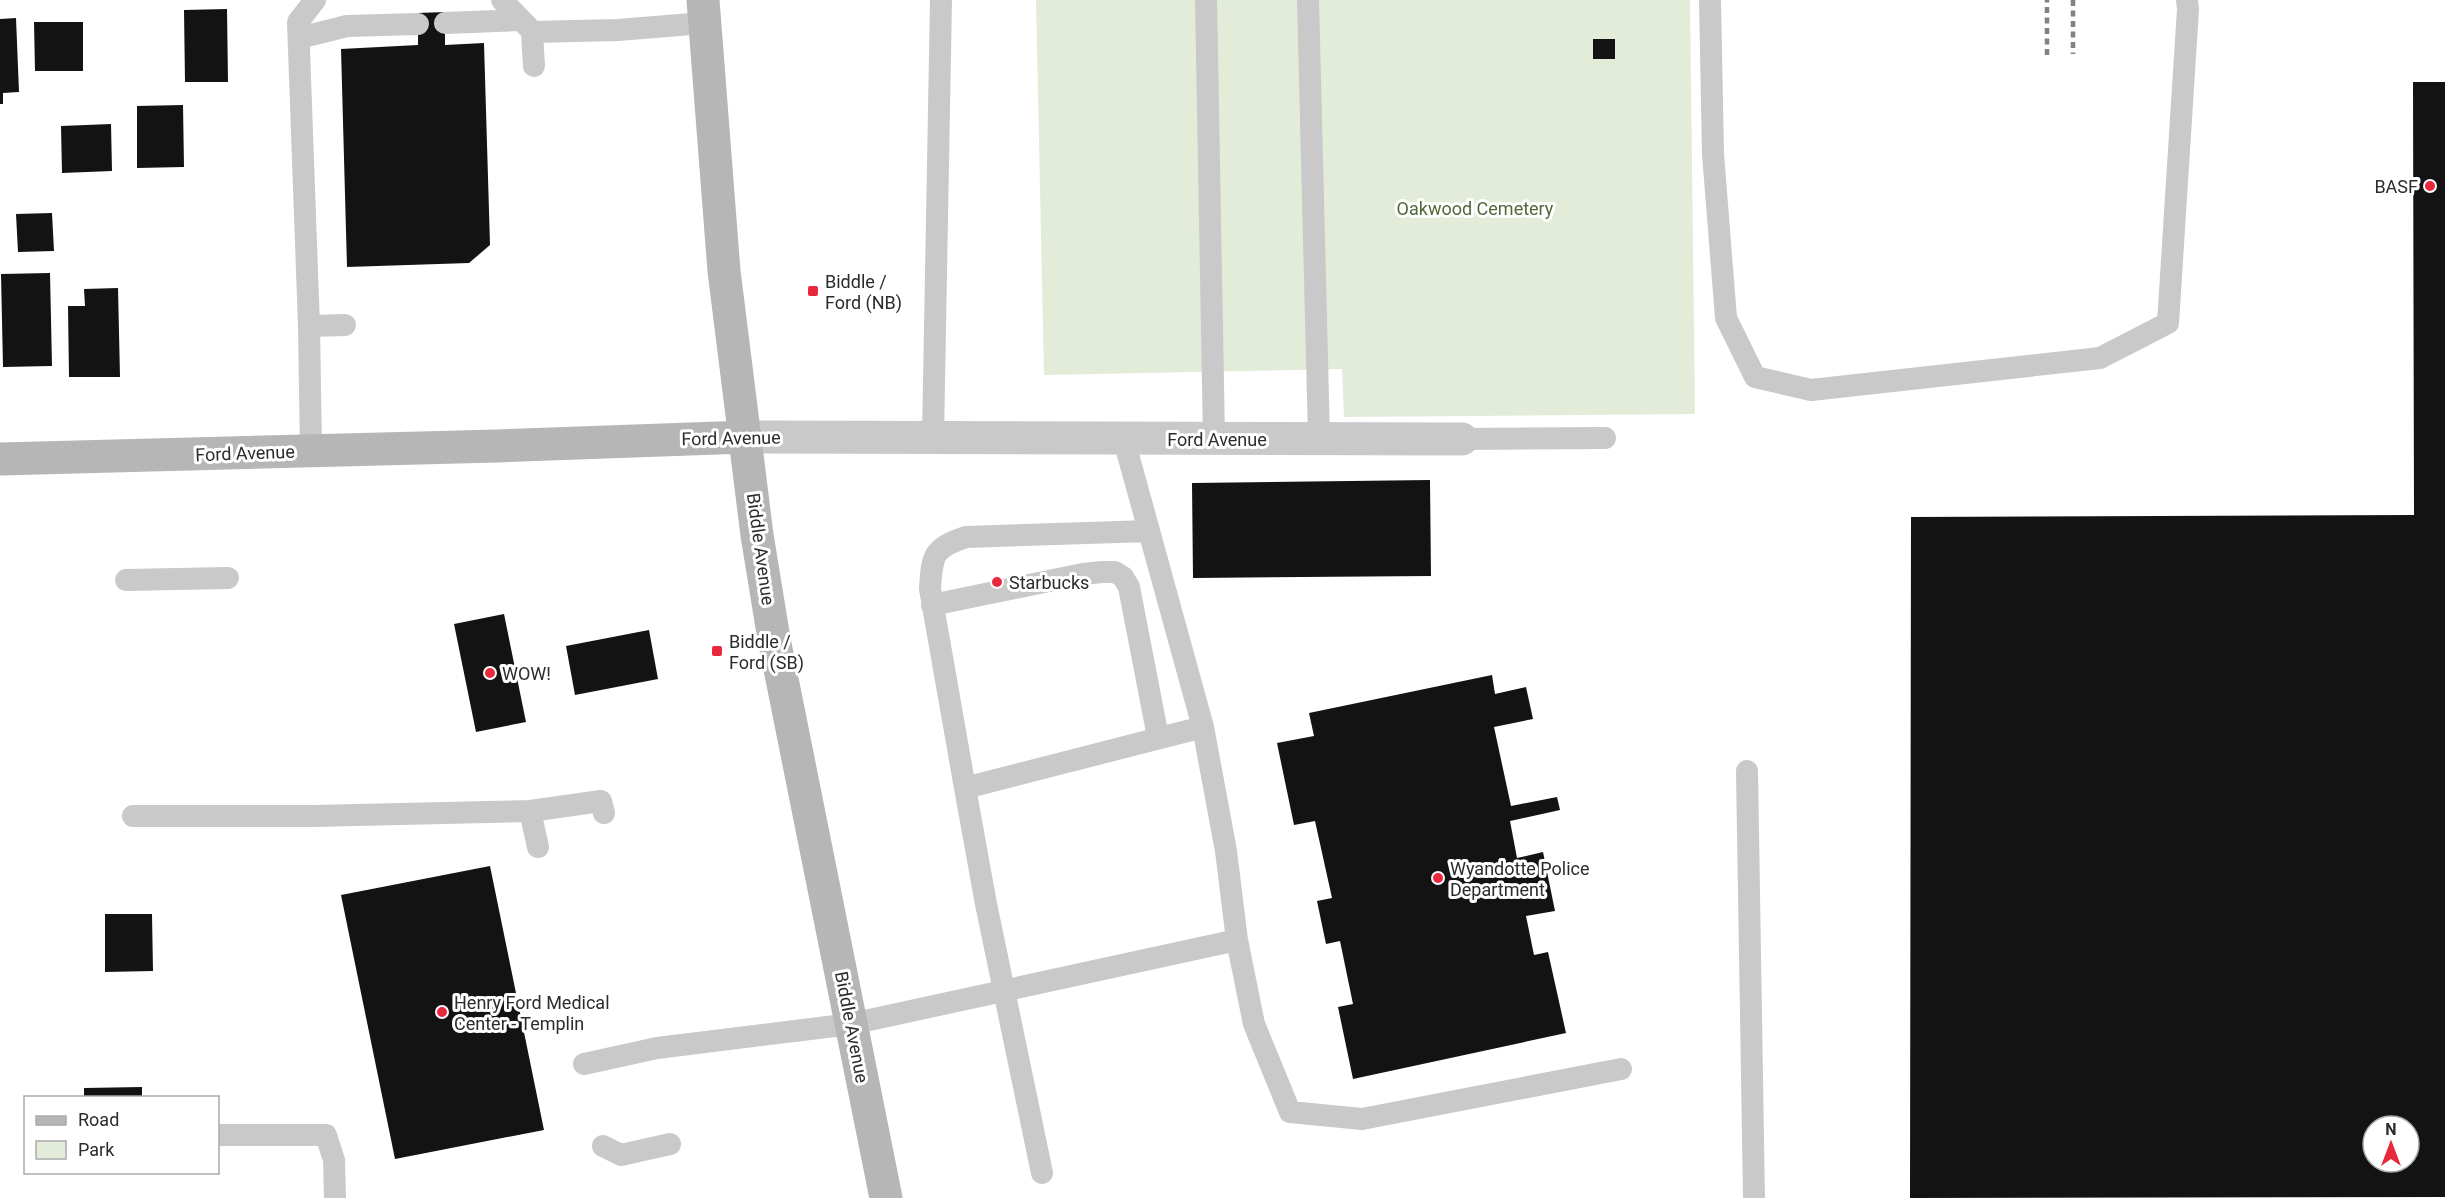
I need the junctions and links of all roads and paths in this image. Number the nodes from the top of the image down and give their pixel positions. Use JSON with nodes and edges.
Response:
{"nodes":[{"id":1,"x":315,"y":0,"type":"edge"},
{"id":2,"x":502,"y":0,"type":"edge"},
{"id":3,"x":941,"y":0,"type":"edge"},
{"id":4,"x":1206,"y":0,"type":"edge"},
{"id":5,"x":1308,"y":0,"type":"edge"},
{"id":6,"x":1710,"y":0,"type":"edge"},
{"id":7,"x":2187,"y":0,"type":"edge"},
{"id":8,"x":704,"y":12,"type":"edge"},
{"id":9,"x":445,"y":23,"type":"dead end"},
{"id":10,"x":418,"y":24,"type":"dead end"},
{"id":11,"x":527,"y":26,"type":"junction"},
{"id":12,"x":299,"y":38,"type":"junction"},
{"id":13,"x":534,"y":66,"type":"dead end"},
{"id":14,"x":345,"y":325,"type":"dead end"},
{"id":15,"x":309,"y":326,"type":"junction"},
{"id":16,"x":746,"y":437,"type":"junction"},
{"id":17,"x":933,"y":437,"type":"junction"},
{"id":18,"x":1319,"y":438,"type":"junction"},
{"id":19,"x":1605,"y":438,"type":"dead end"},
{"id":20,"x":1214,"y":439,"type":"junction"},
{"id":21,"x":1462,"y":439,"type":"joint"},
{"id":22,"x":1124,"y":440,"type":"junction"},
{"id":23,"x":312,"y":451,"type":"junction"},
{"id":24,"x":0,"y":459,"type":"edge"},
{"id":25,"x":1149,"y":531,"type":"junction"},
{"id":26,"x":228,"y":578,"type":"dead end"},
{"id":27,"x":126,"y":580,"type":"dead end"},
{"id":28,"x":932,"y":605,"type":"junction"},
{"id":29,"x":1203,"y":727,"type":"junction"},
{"id":30,"x":1158,"y":737,"type":"junction"},
{"id":31,"x":1747,"y":771,"type":"dead end"},
{"id":32,"x":965,"y":788,"type":"junction"},
{"id":33,"x":530,"y":811,"type":"junction"},
{"id":34,"x":604,"y":813,"type":"dead end"},
{"id":35,"x":133,"y":816,"type":"dead end"},
{"id":36,"x":538,"y":847,"type":"dead end"},
{"id":37,"x":1237,"y":940,"type":"junction"},
{"id":38,"x":1003,"y":990,"type":"junction"},
{"id":39,"x":851,"y":1024,"type":"junction"},
{"id":40,"x":584,"y":1064,"type":"dead end"},
{"id":41,"x":1621,"y":1069,"type":"dead end"},
{"id":42,"x":219,"y":1135,"type":"dead end"},
{"id":43,"x":670,"y":1144,"type":"dead end"},
{"id":44,"x":603,"y":1146,"type":"dead end"},
{"id":45,"x":1042,"y":1173,"type":"dead end"},
{"id":46,"x":335,"y":1198,"type":"edge"},
{"id":47,"x":886,"y":1198,"type":"edge"},
{"id":48,"x":1754,"y":1198,"type":"edge"}],
"edges":[{"from":1,"to":12,"type":"lane"},
{"from":2,"to":11,"type":"lane"},
{"from":3,"to":17,"type":"lane"},
{"from":4,"to":20,"type":"lane"},
{"from":5,"to":18,"type":"lane"},
{"from":6,"to":7,"type":"lane"},
{"from":8,"to":11,"type":"lane"},
{"from":8,"to":16,"type":"main road","name":"Biddle Avenue"},
{"from":9,"to":11,"type":"lane"},
{"from":10,"to":12,"type":"lane"},
{"from":11,"to":13,"type":"lane"},
{"from":12,"to":15,"type":"lane"},
{"from":14,"to":15,"type":"lane"},
{"from":15,"to":23,"type":"lane"},
{"from":16,"to":17,"type":"street","name":"Ford Avenue"},
{"from":16,"to":23,"type":"main road","name":"Ford Avenue"},
{"from":16,"to":39,"type":"main road","name":"Biddle Avenue"},
{"from":17,"to":22,"type":"street","name":"Ford Avenue"},
{"from":18,"to":20,"type":"street","name":"Ford Avenue"},
{"from":18,"to":21,"type":"street","name":"Ford Avenue"},
{"from":19,"to":21,"type":"lane"},
{"from":20,"to":22,"type":"street","name":"Ford Avenue"},
{"from":22,"to":25,"type":"lane"},
{"from":23,"to":24,"type":"main road","name":"Ford Avenue"},
{"from":25,"to":28,"type":"lane"},
{"from":25,"to":29,"type":"lane"},
{"from":26,"to":27,"type":"lane"},
{"from":28,"to":30,"type":"lane"},
{"from":28,"to":32,"type":"lane"},
{"from":29,"to":30,"type":"lane"},
{"from":29,"to":37,"type":"lane"},
{"from":30,"to":32,"type":"lane"},
{"from":31,"to":48,"type":"lane"},
{"from":32,"to":38,"type":"lane"},
{"from":33,"to":34,"type":"lane"},
{"from":33,"to":35,"type":"lane"},
{"from":33,"to":36,"type":"lane"},
{"from":37,"to":38,"type":"lane"},
{"from":37,"to":41,"type":"lane"},
{"from":38,"to":39,"type":"lane"},
{"from":38,"to":45,"type":"lane"},
{"from":39,"to":40,"type":"lane"},
{"from":39,"to":47,"type":"main road","name":"Biddle Avenue"},
{"from":42,"to":46,"type":"lane"},
{"from":43,"to":44,"type":"lane"}]}
